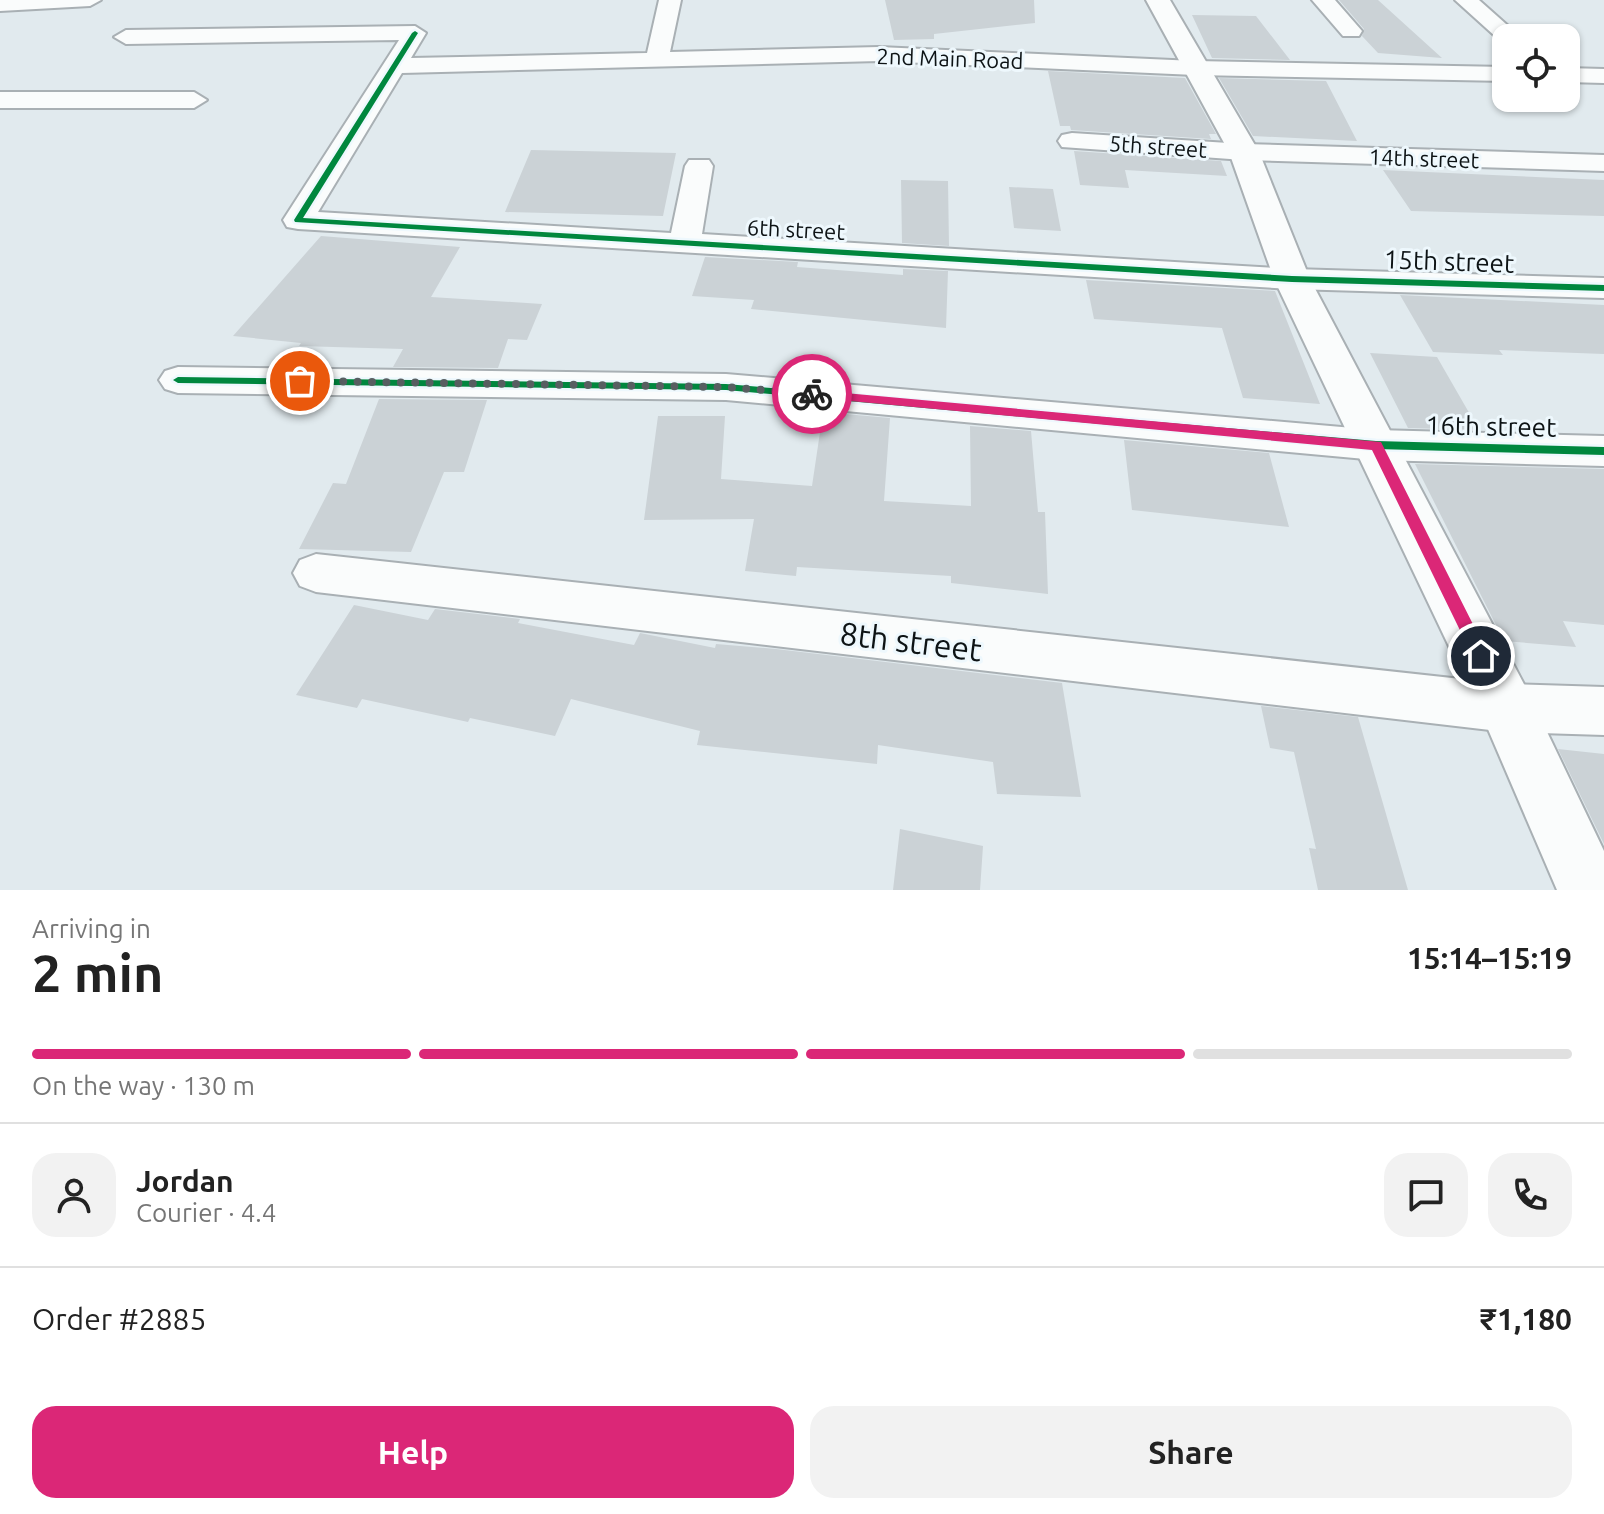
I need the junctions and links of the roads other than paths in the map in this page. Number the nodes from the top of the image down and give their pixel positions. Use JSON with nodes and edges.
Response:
{"nodes":[{"id":1,"x":90,"y":0,"type":"edge"},
{"id":2,"x":670,"y":0,"type":"edge"},
{"id":3,"x":1158,"y":0,"type":"edge"},
{"id":4,"x":1323,"y":0,"type":"edge"},
{"id":5,"x":1466,"y":0,"type":"edge"},
{"id":6,"x":0,"y":4,"type":"edge"},
{"id":7,"x":1494,"y":24,"type":"edge"},
{"id":8,"x":1351,"y":31,"type":"dead end"},
{"id":9,"x":126,"y":37,"type":"dead end"},
{"id":10,"x":657,"y":59,"type":"junction"},
{"id":11,"x":395,"y":66,"type":"junction"},
{"id":12,"x":1195,"y":68,"type":"junction"},
{"id":13,"x":1492,"y":74,"type":"edge"},
{"id":14,"x":1580,"y":75,"type":"edge"},
{"id":15,"x":1604,"y":76,"type":"edge"},
{"id":16,"x":0,"y":100,"type":"edge"},
{"id":17,"x":194,"y":100,"type":"dead end"},
{"id":18,"x":1072,"y":141,"type":"dead end"},
{"id":19,"x":1244,"y":152,"type":"junction"},
{"id":20,"x":1604,"y":163,"type":"edge"},
{"id":21,"x":699,"y":166,"type":"dead end"},
{"id":22,"x":685,"y":243,"type":"junction"},
{"id":23,"x":1292,"y":279,"type":"junction"},
{"id":24,"x":1604,"y":288,"type":"edge"},
{"id":25,"x":178,"y":380,"type":"dead end"},
{"id":26,"x":1376,"y":445,"type":"junction"},
{"id":27,"x":1604,"y":451,"type":"edge"},
{"id":28,"x":316,"y":573,"type":"dead end"},
{"id":29,"x":1507,"y":708,"type":"junction"},
{"id":30,"x":1604,"y":711,"type":"edge"},
{"id":31,"x":1589,"y":890,"type":"edge"}],
"edges":[{"from":1,"to":6,"type":"street"},
{"from":2,"to":10,"type":"street"},
{"from":3,"to":12,"type":"street"},
{"from":4,"to":8,"type":"street"},
{"from":5,"to":7,"type":"street"},
{"from":9,"to":11,"type":"street"},
{"from":10,"to":11,"type":"street","name":"2nd Main Road"},
{"from":10,"to":12,"type":"street","name":"2nd Main Road"},
{"from":11,"to":22,"type":"street","name":"6th street"},
{"from":12,"to":13,"type":"street","name":"2nd Main Road"},
{"from":12,"to":19,"type":"street"},
{"from":14,"to":15,"type":"street"},
{"from":16,"to":17,"type":"street"},
{"from":18,"to":19,"type":"street","name":"5th street"},
{"from":19,"to":20,"type":"street","name":"14th street"},
{"from":19,"to":23,"type":"street"},
{"from":21,"to":22,"type":"street"},
{"from":22,"to":23,"type":"street","name":"6th street"},
{"from":23,"to":24,"type":"street","name":"15th street"},
{"from":23,"to":26,"type":"street"},
{"from":25,"to":26,"type":"street","name":"16th street"},
{"from":26,"to":27,"type":"street","name":"16th street"},
{"from":26,"to":29,"type":"street"},
{"from":28,"to":29,"type":"street","name":"8th street"},
{"from":29,"to":30,"type":"street","name":"8th street"},
{"from":29,"to":31,"type":"street"}]}
